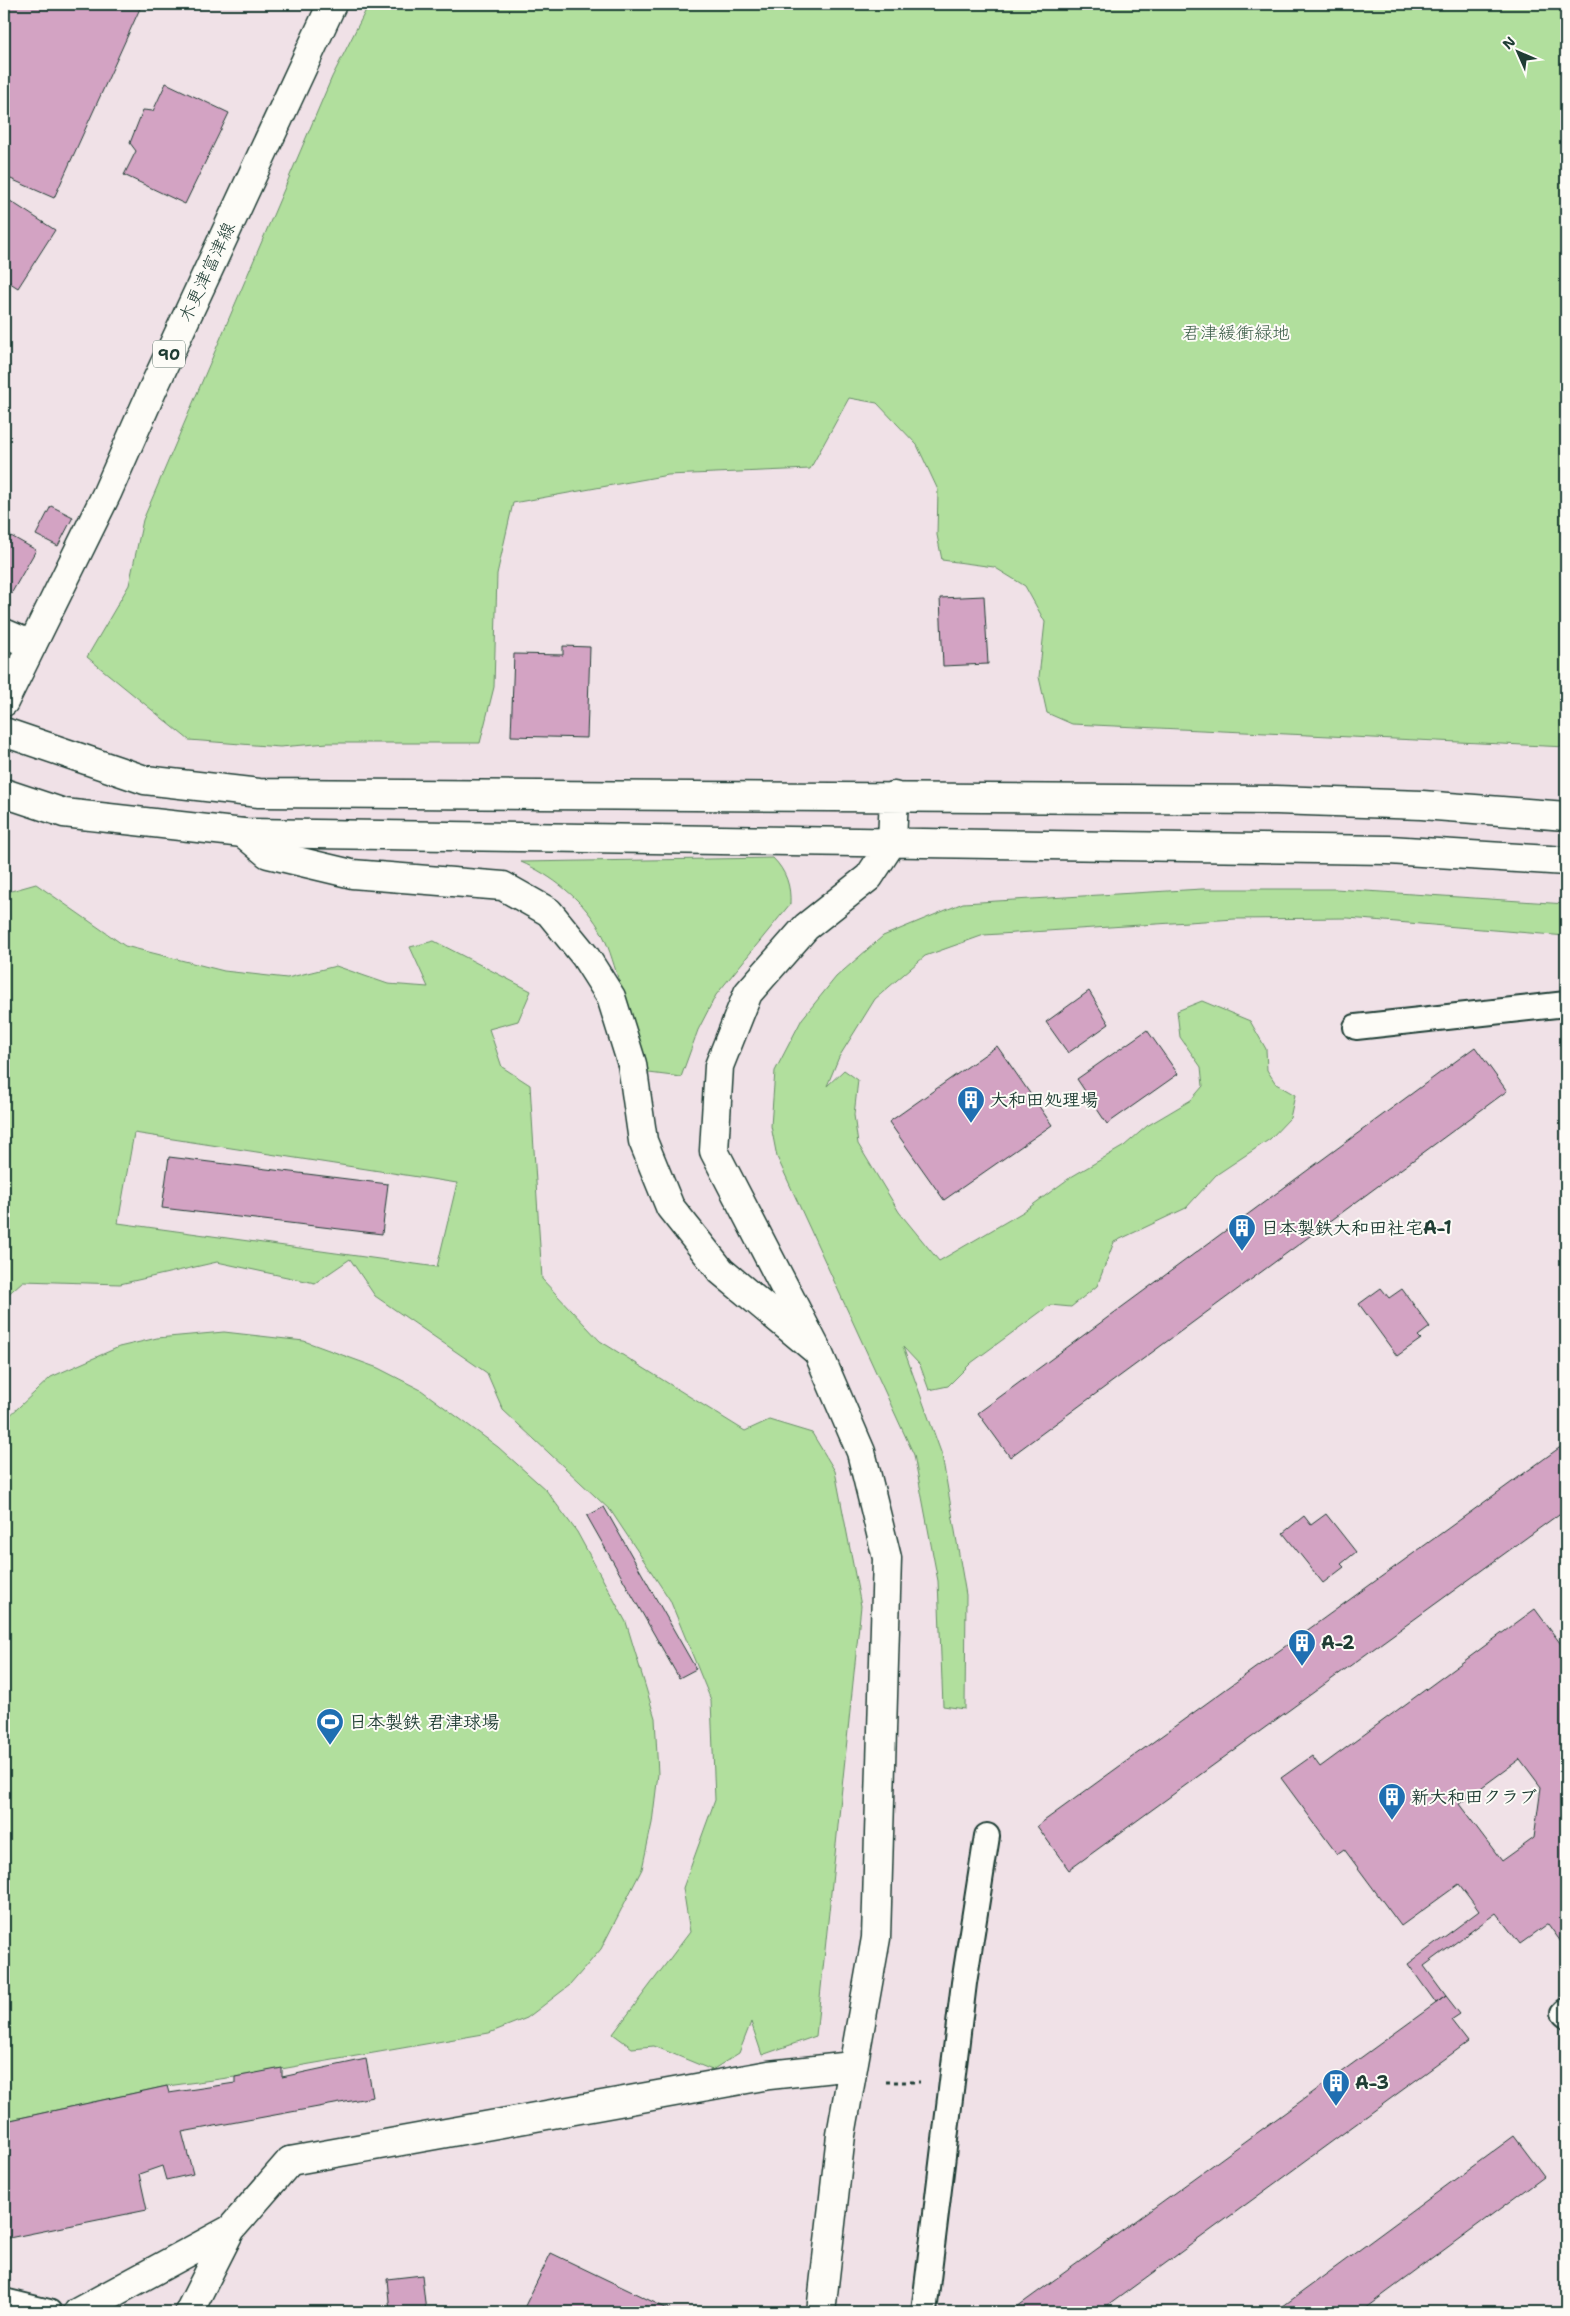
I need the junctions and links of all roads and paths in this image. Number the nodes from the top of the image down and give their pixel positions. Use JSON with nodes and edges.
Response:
{"nodes":[{"id":1,"x":332,"y":4,"type":"edge"},
{"id":2,"x":4,"y":633,"type":"edge"},
{"id":3,"x":32,"y":645,"type":"junction"},
{"id":4,"x":4,"y":702,"type":"edge"},
{"id":5,"x":4,"y":732,"type":"edge"},
{"id":6,"x":4,"y":793,"type":"edge"},
{"id":7,"x":894,"y":796,"type":"junction"},
{"id":8,"x":1566,"y":816,"type":"edge"},
{"id":9,"x":243,"y":833,"type":"junction"},
{"id":10,"x":892,"y":842,"type":"junction"},
{"id":11,"x":1566,"y":861,"type":"edge"},
{"id":12,"x":1566,"y":1004,"type":"edge"},
{"id":13,"x":1356,"y":1027,"type":"dead end"},
{"id":14,"x":818,"y":1352,"type":"junction"},
{"id":15,"x":987,"y":1836,"type":"dead end"},
{"id":16,"x":1566,"y":2012,"type":"edge"},
{"id":17,"x":1566,"y":2015,"type":"edge"},
{"id":18,"x":852,"y":2066,"type":"junction"},
{"id":19,"x":881,"y":2082,"type":"dead end"},
{"id":20,"x":951,"y":2083,"type":"junction"},
{"id":21,"x":231,"y":2229,"type":"junction"},
{"id":22,"x":4,"y":2301,"type":"edge"},
{"id":23,"x":49,"y":2312,"type":"edge"},
{"id":24,"x":78,"y":2312,"type":"edge"},
{"id":25,"x":189,"y":2312,"type":"edge"},
{"id":26,"x":821,"y":2312,"type":"edge"},
{"id":27,"x":924,"y":2312,"type":"edge"}],
"edges":[{"from":1,"to":3,"type":"street","name":"木更津富津線","number":"90"},
{"from":2,"to":3,"type":"street"},
{"from":3,"to":4,"type":"street","name":"木更津富津線","number":"90"},
{"from":5,"to":7,"type":"street"},
{"from":6,"to":9,"type":"street"},
{"from":7,"to":8,"type":"street"},
{"from":7,"to":10,"type":"street"},
{"from":9,"to":10,"type":"street"},
{"from":9,"to":14,"type":"street"},
{"from":10,"to":11,"type":"street"},
{"from":10,"to":14,"type":"street"},
{"from":12,"to":13,"type":"lane"},
{"from":14,"to":18,"type":"street"},
{"from":15,"to":20,"type":"lane"},
{"from":16,"to":17,"type":"lane"},
{"from":18,"to":21,"type":"street"},
{"from":18,"to":26,"type":"street"},
{"from":19,"to":20,"type":"path"},
{"from":20,"to":27,"type":"lane"},
{"from":21,"to":24,"type":"street"},
{"from":21,"to":25,"type":"street"},
{"from":22,"to":23,"type":"lane"}]}
